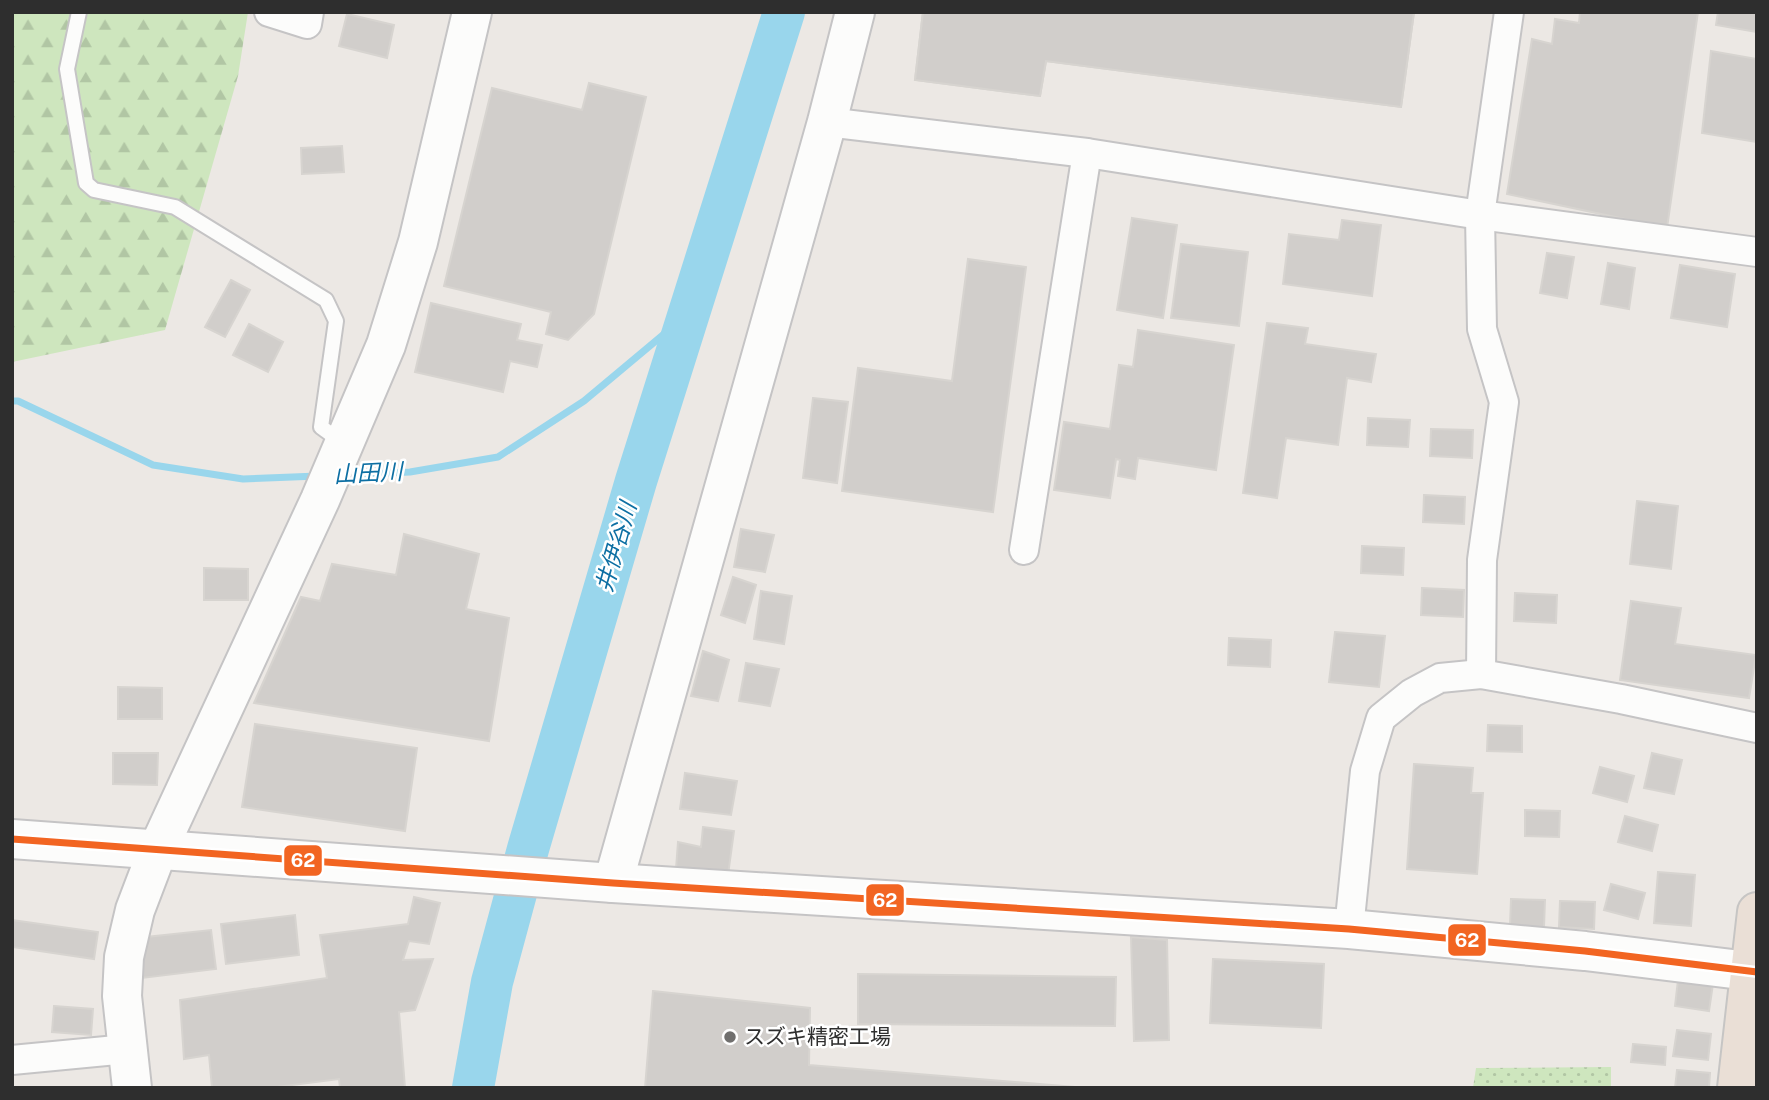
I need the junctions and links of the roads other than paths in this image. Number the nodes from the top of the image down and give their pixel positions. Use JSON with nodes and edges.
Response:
{"nodes":[{"id":1,"x":79,"y":12,"type":"edge"},
{"id":2,"x":269,"y":12,"type":"edge"},
{"id":3,"x":309,"y":12,"type":"edge"},
{"id":4,"x":472,"y":12,"type":"edge"},
{"id":5,"x":855,"y":12,"type":"edge"},
{"id":6,"x":1509,"y":12,"type":"edge"},
{"id":7,"x":827,"y":121,"type":"junction"},
{"id":8,"x":1087,"y":153,"type":"junction"},
{"id":9,"x":1480,"y":215,"type":"junction"},
{"id":10,"x":1757,"y":252,"type":"edge"},
{"id":11,"x":341,"y":449,"type":"junction"},
{"id":12,"x":1024,"y":550,"type":"dead end"},
{"id":13,"x":1481,"y":674,"type":"junction"},
{"id":14,"x":1757,"y":729,"type":"edge"},
{"id":15,"x":12,"y":839,"type":"edge"},
{"id":16,"x":159,"y":847,"type":"junction"},
{"id":17,"x":596,"y":881,"type":"junction"},
{"id":18,"x":1757,"y":912,"type":"edge"},
{"id":19,"x":1349,"y":929,"type":"junction"},
{"id":20,"x":1752,"y":971,"type":"edge"},
{"id":21,"x":127,"y":1049,"type":"junction"},
{"id":22,"x":12,"y":1060,"type":"edge"},
{"id":23,"x":1744,"y":1072,"type":"edge"},
{"id":24,"x":132,"y":1088,"type":"edge"}],
"edges":[{"from":1,"to":11,"type":"lane"},
{"from":2,"to":3,"type":"street"},
{"from":4,"to":11,"type":"street"},
{"from":5,"to":7,"type":"street"},
{"from":6,"to":9,"type":"street"},
{"from":7,"to":8,"type":"street"},
{"from":7,"to":17,"type":"street"},
{"from":8,"to":9,"type":"street"},
{"from":8,"to":12,"type":"street"},
{"from":9,"to":10,"type":"street"},
{"from":9,"to":13,"type":"street"},
{"from":11,"to":16,"type":"street"},
{"from":13,"to":14,"type":"street"},
{"from":13,"to":19,"type":"street"},
{"from":15,"to":16,"type":"street"},
{"from":16,"to":17,"type":"street"},
{"from":16,"to":21,"type":"street"},
{"from":17,"to":19,"type":"street"},
{"from":18,"to":20,"type":"highway"},
{"from":19,"to":20,"type":"street"},
{"from":20,"to":23,"type":"highway"},
{"from":21,"to":22,"type":"street"},
{"from":21,"to":24,"type":"street"}]}
